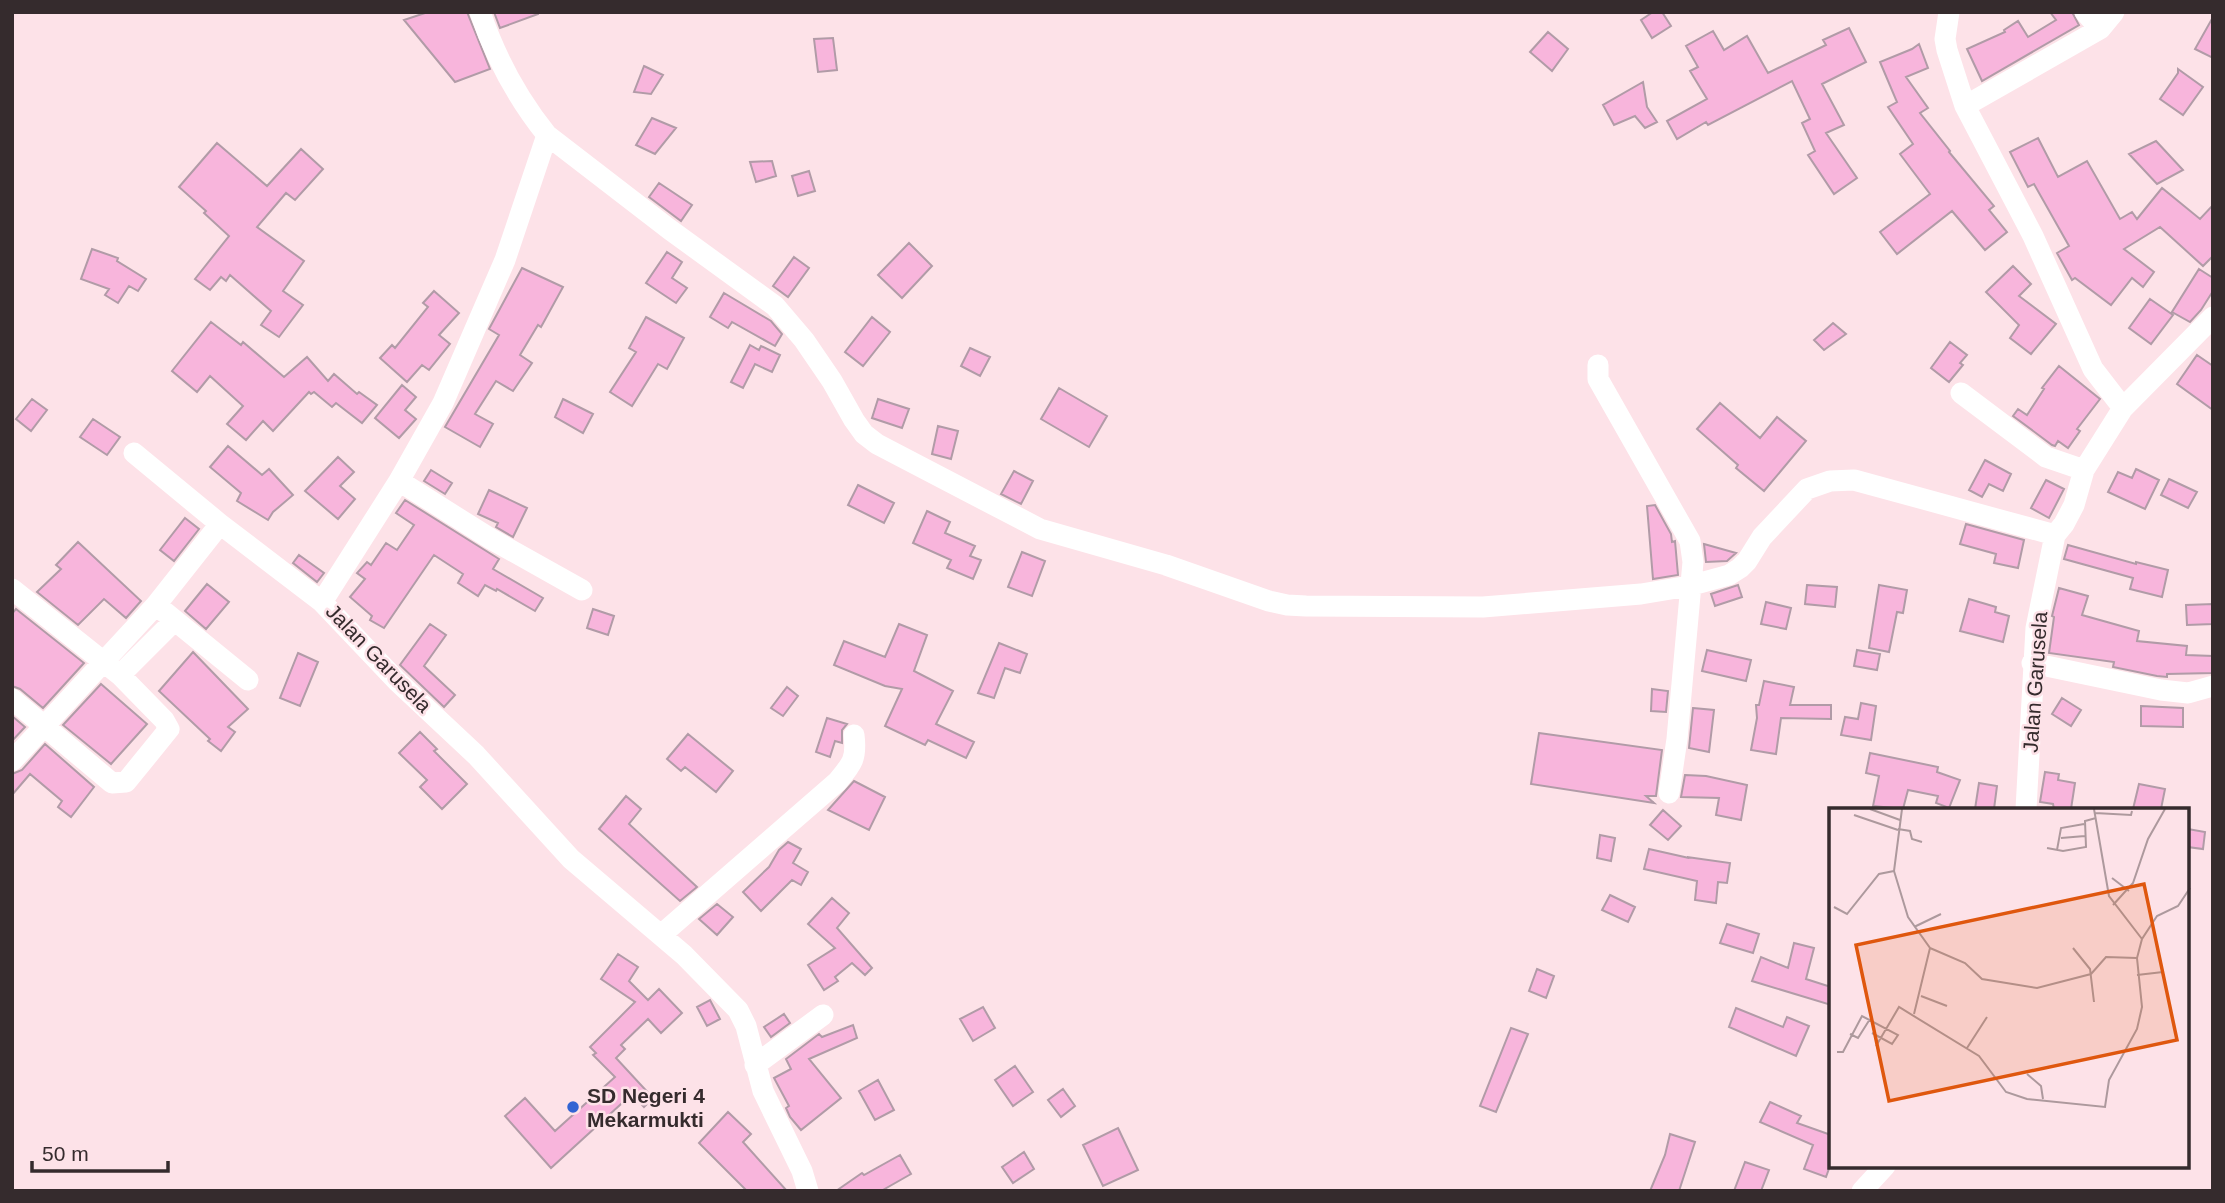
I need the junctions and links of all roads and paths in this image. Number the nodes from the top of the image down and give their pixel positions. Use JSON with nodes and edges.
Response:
{"nodes":[{"id":1,"x":480,"y":12,"type":"edge"},
{"id":2,"x":1949,"y":12,"type":"edge"},
{"id":3,"x":2085,"y":12,"type":"edge"},
{"id":4,"x":2115,"y":12,"type":"edge"},
{"id":5,"x":2099,"y":29,"type":"junction"},
{"id":6,"x":1965,"y":106,"type":"junction"},
{"id":7,"x":547,"y":135,"type":"junction"},
{"id":8,"x":2213,"y":317,"type":"edge"},
{"id":9,"x":1598,"y":365,"type":"dead end"},
{"id":10,"x":1961,"y":393,"type":"dead end"},
{"id":11,"x":2123,"y":408,"type":"junction"},
{"id":12,"x":134,"y":453,"type":"dead end"},
{"id":13,"x":2084,"y":470,"type":"junction"},
{"id":14,"x":399,"y":481,"type":"junction"},
{"id":15,"x":220,"y":524,"type":"junction"},
{"id":16,"x":2055,"y":535,"type":"junction"},
{"id":17,"x":1689,"y":586,"type":"junction"},
{"id":18,"x":12,"y":589,"type":"edge"},
{"id":19,"x":582,"y":590,"type":"dead end"},
{"id":20,"x":321,"y":602,"type":"junction"},
{"id":21,"x":156,"y":605,"type":"junction"},
{"id":22,"x":174,"y":621,"type":"junction"},
{"id":23,"x":102,"y":662,"type":"junction"},
{"id":24,"x":2032,"y":663,"type":"junction"},
{"id":25,"x":120,"y":676,"type":"junction"},
{"id":26,"x":248,"y":680,"type":"dead end"},
{"id":27,"x":2213,"y":686,"type":"edge"},
{"id":28,"x":12,"y":699,"type":"edge"},
{"id":29,"x":45,"y":726,"type":"junction"},
{"id":30,"x":854,"y":735,"type":"dead end"},
{"id":31,"x":12,"y":761,"type":"edge"},
{"id":32,"x":1669,"y":793,"type":"dead end"},
{"id":33,"x":2026,"y":808,"type":"edge"},
{"id":34,"x":661,"y":935,"type":"junction"},
{"id":35,"x":823,"y":1015,"type":"dead end"},
{"id":36,"x":755,"y":1065,"type":"junction"},
{"id":37,"x":1883,"y":1168,"type":"edge"},
{"id":38,"x":808,"y":1191,"type":"edge"},
{"id":39,"x":1862,"y":1191,"type":"edge"}],
"edges":[{"from":1,"to":7,"type":"street"},
{"from":2,"to":6,"type":"street"},
{"from":3,"to":5,"type":"street"},
{"from":4,"to":5,"type":"street"},
{"from":5,"to":6,"type":"street"},
{"from":6,"to":11,"type":"street"},
{"from":7,"to":14,"type":"street","name":"Jalan Garusela"},
{"from":7,"to":17,"type":"street"},
{"from":8,"to":11,"type":"street","name":"Jalan Garusela"},
{"from":9,"to":17,"type":"street"},
{"from":10,"to":13,"type":"street"},
{"from":11,"to":13,"type":"street","name":"Jalan Garusela"},
{"from":12,"to":15,"type":"street"},
{"from":13,"to":16,"type":"street","name":"Jalan Garusela"},
{"from":14,"to":19,"type":"street"},
{"from":14,"to":20,"type":"street","name":"Jalan Garusela"},
{"from":15,"to":20,"type":"street"},
{"from":15,"to":21,"type":"street"},
{"from":16,"to":17,"type":"street"},
{"from":16,"to":24,"type":"street","name":"Jalan Garusela"},
{"from":17,"to":32,"type":"street"},
{"from":18,"to":23,"type":"street"},
{"from":20,"to":34,"type":"street","name":"Jalan Garusela"},
{"from":21,"to":22,"type":"street"},
{"from":21,"to":23,"type":"street"},
{"from":22,"to":25,"type":"street"},
{"from":22,"to":26,"type":"street"},
{"from":23,"to":25,"type":"street"},
{"from":23,"to":29,"type":"street"},
{"from":24,"to":27,"type":"street"},
{"from":24,"to":33,"type":"street","name":"Jalan Garusela"},
{"from":25,"to":29,"type":"street"},
{"from":28,"to":29,"type":"street"},
{"from":29,"to":31,"type":"street"},
{"from":30,"to":34,"type":"street"},
{"from":34,"to":36,"type":"street","name":"Jalan Garusela"},
{"from":35,"to":36,"type":"street"},
{"from":36,"to":38,"type":"street","name":"Jalan Garusela"},
{"from":37,"to":39,"type":"street"}]}
